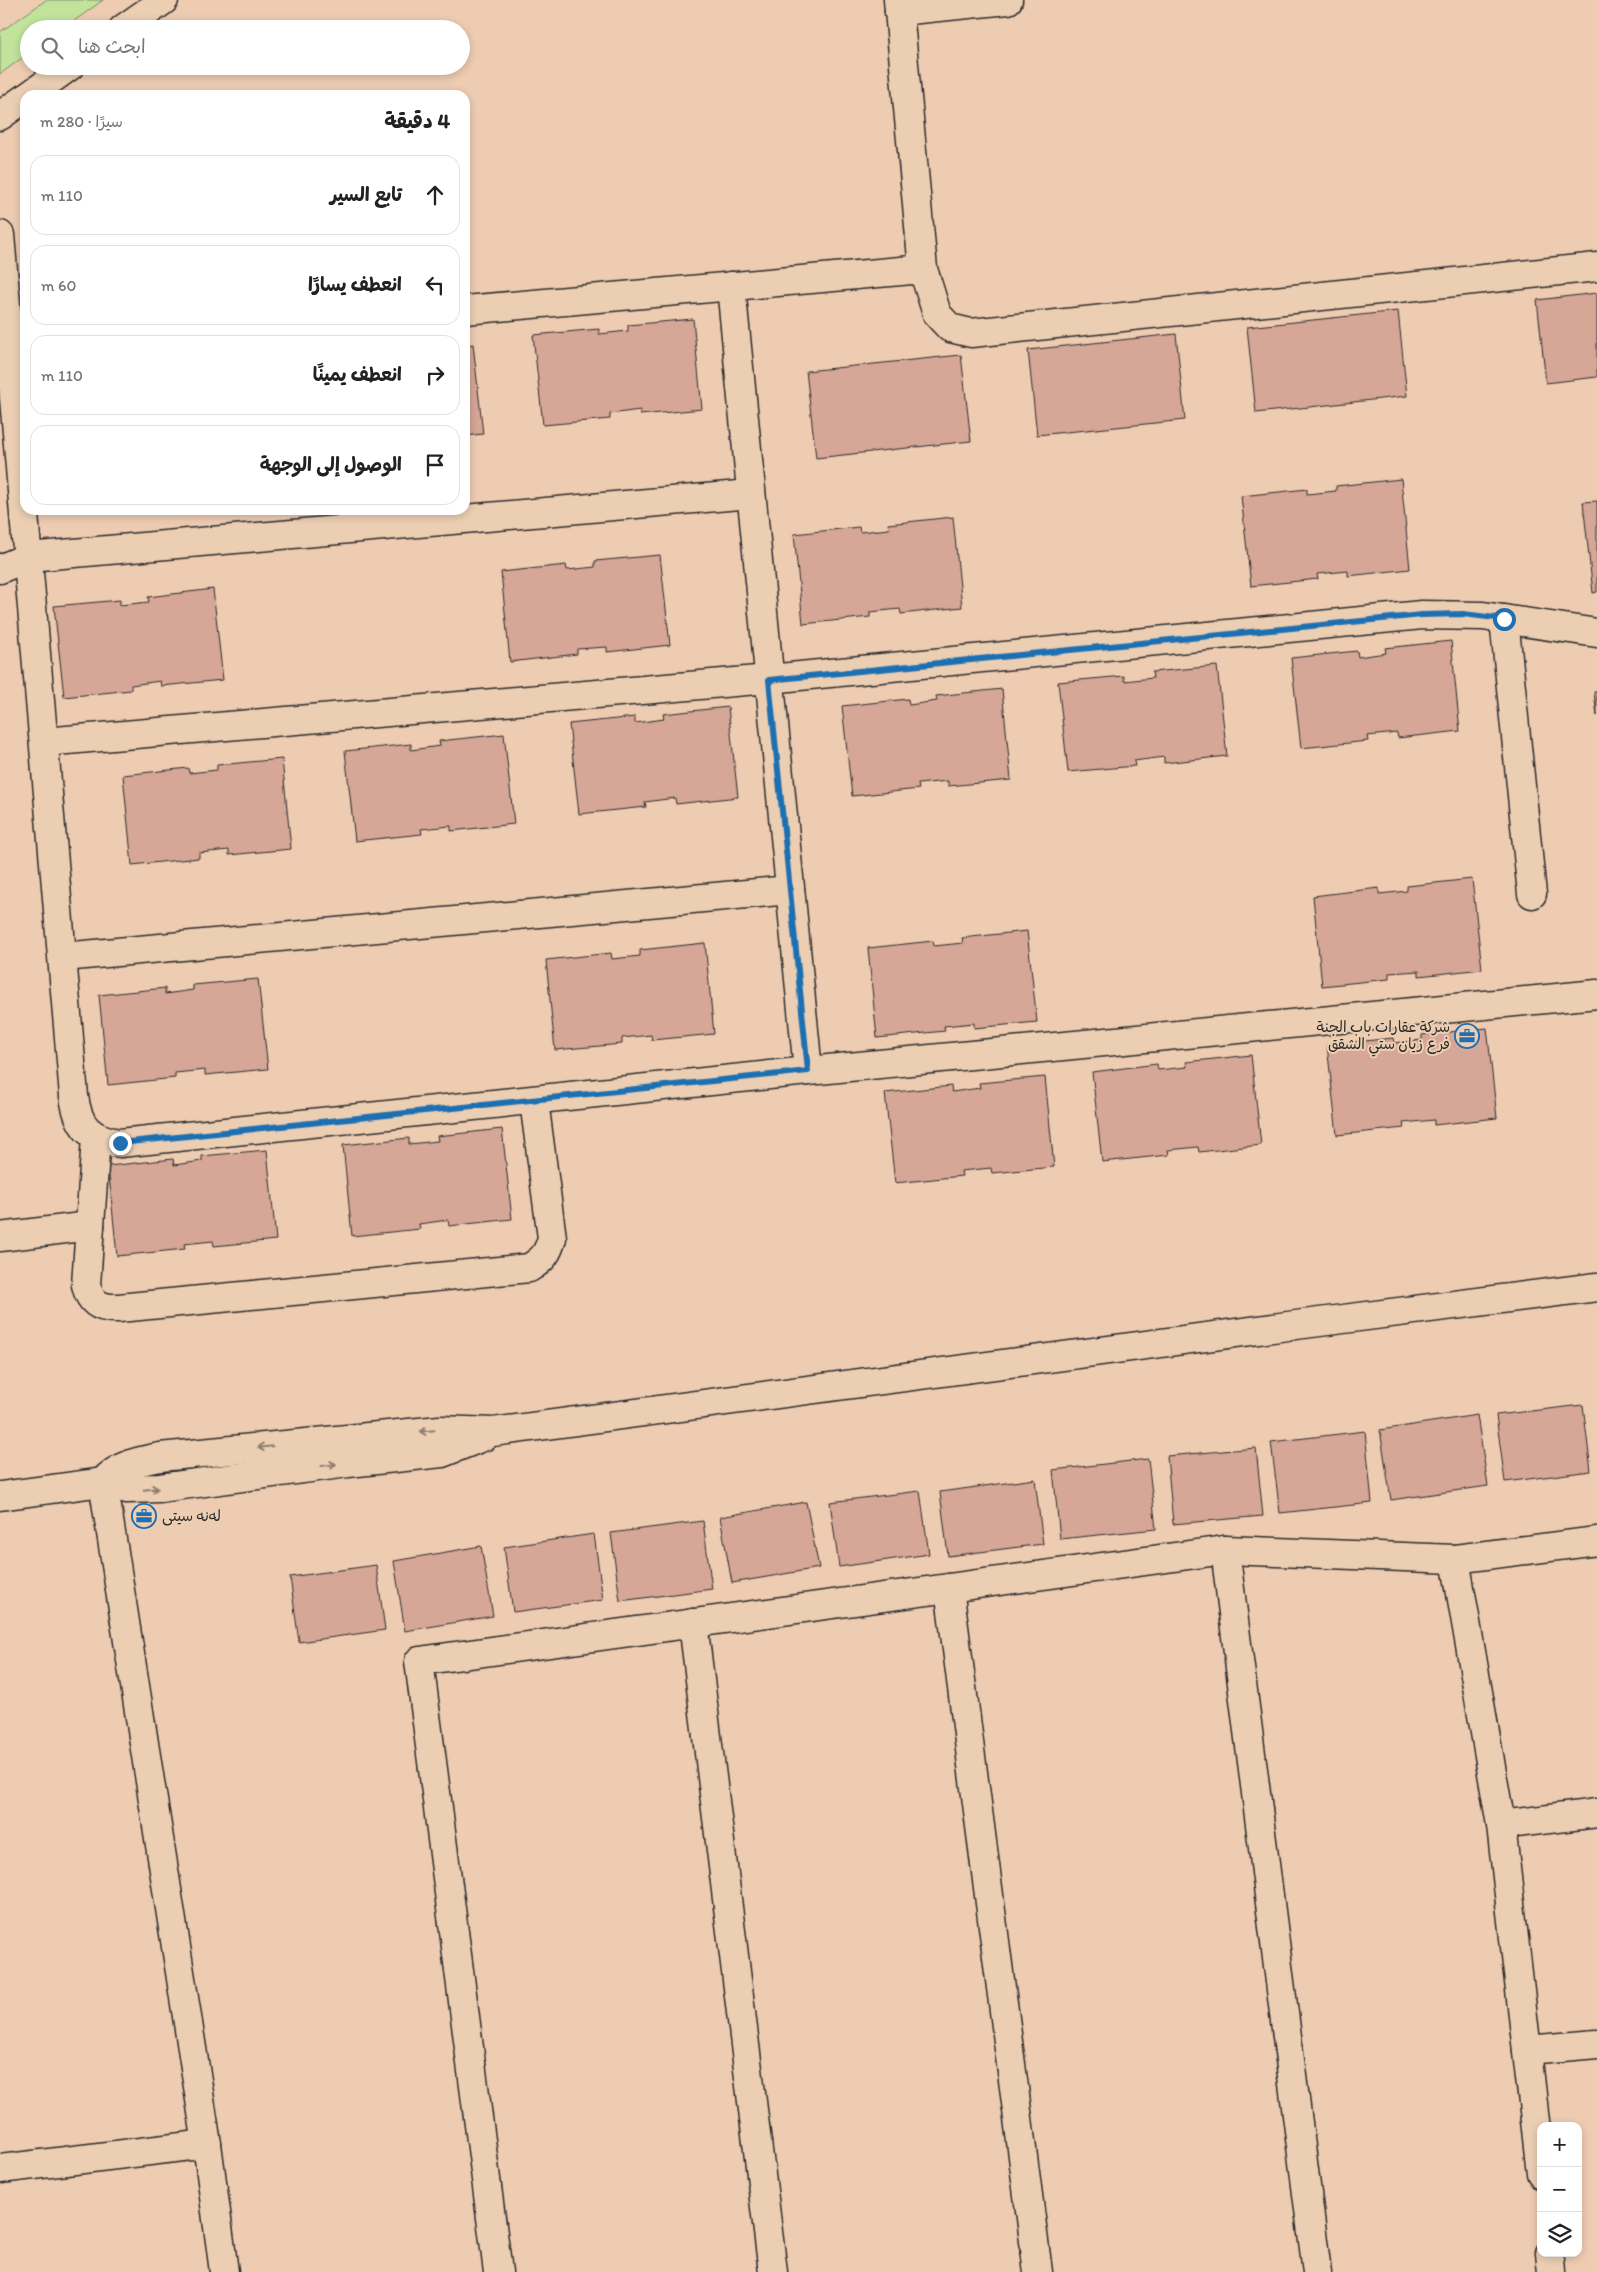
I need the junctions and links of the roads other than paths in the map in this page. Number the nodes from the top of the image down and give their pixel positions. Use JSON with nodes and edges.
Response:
{"nodes":[{"id":1,"x":164,"y":0,"type":"edge"},
{"id":2,"x":1008,"y":0,"type":"edge"},
{"id":3,"x":898,"y":6,"type":"edge"},
{"id":4,"x":136,"y":20,"type":"edge"},
{"id":5,"x":58,"y":75,"type":"edge"},
{"id":6,"x":37,"y":90,"type":"edge"},
{"id":7,"x":20,"y":102,"type":"edge"},
{"id":8,"x":0,"y":116,"type":"edge"},
{"id":9,"x":0,"y":235,"type":"edge"},
{"id":10,"x":1597,"y":267,"type":"edge"},
{"id":11,"x":923,"y":269,"type":"junction"},
{"id":12,"x":731,"y":286,"type":"junction"},
{"id":13,"x":470,"y":310,"type":"edge"},
{"id":14,"x":17,"y":350,"type":"edge"},
{"id":15,"x":20,"y":406,"type":"edge"},
{"id":16,"x":751,"y":494,"type":"junction"},
{"id":17,"x":26,"y":515,"type":"edge"},
{"id":18,"x":28,"y":557,"type":"junction"},
{"id":19,"x":0,"y":569,"type":"edge"},
{"id":20,"x":1504,"y":619,"type":"junction"},
{"id":21,"x":1597,"y":633,"type":"edge"},
{"id":22,"x":769,"y":680,"type":"junction"},
{"id":23,"x":44,"y":742,"type":"junction"},
{"id":24,"x":790,"y":890,"type":"junction"},
{"id":25,"x":1532,"y":894,"type":"dead end"},
{"id":26,"x":63,"y":957,"type":"junction"},
{"id":27,"x":1597,"y":994,"type":"edge"},
{"id":28,"x":808,"y":1071,"type":"junction"},
{"id":29,"x":534,"y":1101,"type":"junction"},
{"id":30,"x":96,"y":1137,"type":"junction"},
{"id":31,"x":90,"y":1226,"type":"junction"},
{"id":32,"x":0,"y":1237,"type":"edge"},
{"id":33,"x":1597,"y":1287,"type":"edge"},
{"id":34,"x":103,"y":1482,"type":"junction"},
{"id":35,"x":0,"y":1496,"type":"edge"},
{"id":36,"x":1597,"y":1541,"type":"edge"},
{"id":37,"x":1225,"y":1550,"type":"junction"},
{"id":38,"x":1455,"y":1559,"type":"junction"},
{"id":39,"x":949,"y":1588,"type":"junction"},
{"id":40,"x":693,"y":1623,"type":"junction"},
{"id":41,"x":1597,"y":1813,"type":"edge"},
{"id":42,"x":1501,"y":1825,"type":"junction"},
{"id":43,"x":1597,"y":2044,"type":"edge"},
{"id":44,"x":1527,"y":2050,"type":"junction"},
{"id":45,"x":207,"y":2144,"type":"junction"},
{"id":46,"x":1540,"y":2167,"type":"edge"},
{"id":47,"x":0,"y":2169,"type":"edge"},
{"id":48,"x":1550,"y":2257,"type":"edge"},
{"id":49,"x":224,"y":2272,"type":"edge"},
{"id":50,"x":498,"y":2272,"type":"edge"},
{"id":51,"x":772,"y":2272,"type":"edge"},
{"id":52,"x":1038,"y":2272,"type":"edge"},
{"id":53,"x":1317,"y":2272,"type":"edge"},
{"id":54,"x":1552,"y":2272,"type":"edge"}],
"edges":[{"from":1,"to":4,"type":"street"},
{"from":2,"to":3,"type":"street"},
{"from":3,"to":11,"type":"street"},
{"from":5,"to":6,"type":"street"},
{"from":7,"to":8,"type":"street"},
{"from":9,"to":14,"type":"street"},
{"from":10,"to":11,"type":"street"},
{"from":11,"to":12,"type":"street"},
{"from":12,"to":13,"type":"street"},
{"from":12,"to":16,"type":"street"},
{"from":14,"to":15,"type":"street"},
{"from":16,"to":18,"type":"street"},
{"from":16,"to":22,"type":"street"},
{"from":17,"to":18,"type":"street"},
{"from":18,"to":19,"type":"street"},
{"from":18,"to":23,"type":"street"},
{"from":20,"to":21,"type":"street"},
{"from":20,"to":22,"type":"street"},
{"from":20,"to":25,"type":"street"},
{"from":22,"to":23,"type":"street"},
{"from":22,"to":24,"type":"street"},
{"from":23,"to":26,"type":"street"},
{"from":24,"to":26,"type":"street"},
{"from":24,"to":28,"type":"street"},
{"from":26,"to":30,"type":"street"},
{"from":27,"to":28,"type":"street"},
{"from":28,"to":29,"type":"street"},
{"from":29,"to":30,"type":"street"},
{"from":29,"to":31,"type":"street"},
{"from":30,"to":31,"type":"street"},
{"from":31,"to":32,"type":"street"},
{"from":33,"to":34,"type":"street"},
{"from":34,"to":35,"type":"street"},
{"from":34,"to":45,"type":"street"},
{"from":36,"to":38,"type":"street"},
{"from":37,"to":38,"type":"street"},
{"from":37,"to":39,"type":"street"},
{"from":37,"to":53,"type":"street"},
{"from":38,"to":42,"type":"street"},
{"from":39,"to":40,"type":"street"},
{"from":39,"to":52,"type":"street"},
{"from":40,"to":50,"type":"street"},
{"from":40,"to":51,"type":"street"},
{"from":41,"to":42,"type":"street"},
{"from":42,"to":44,"type":"street"},
{"from":43,"to":44,"type":"street"},
{"from":44,"to":46,"type":"street"},
{"from":45,"to":47,"type":"street"},
{"from":45,"to":49,"type":"street"},
{"from":48,"to":54,"type":"street"}]}
